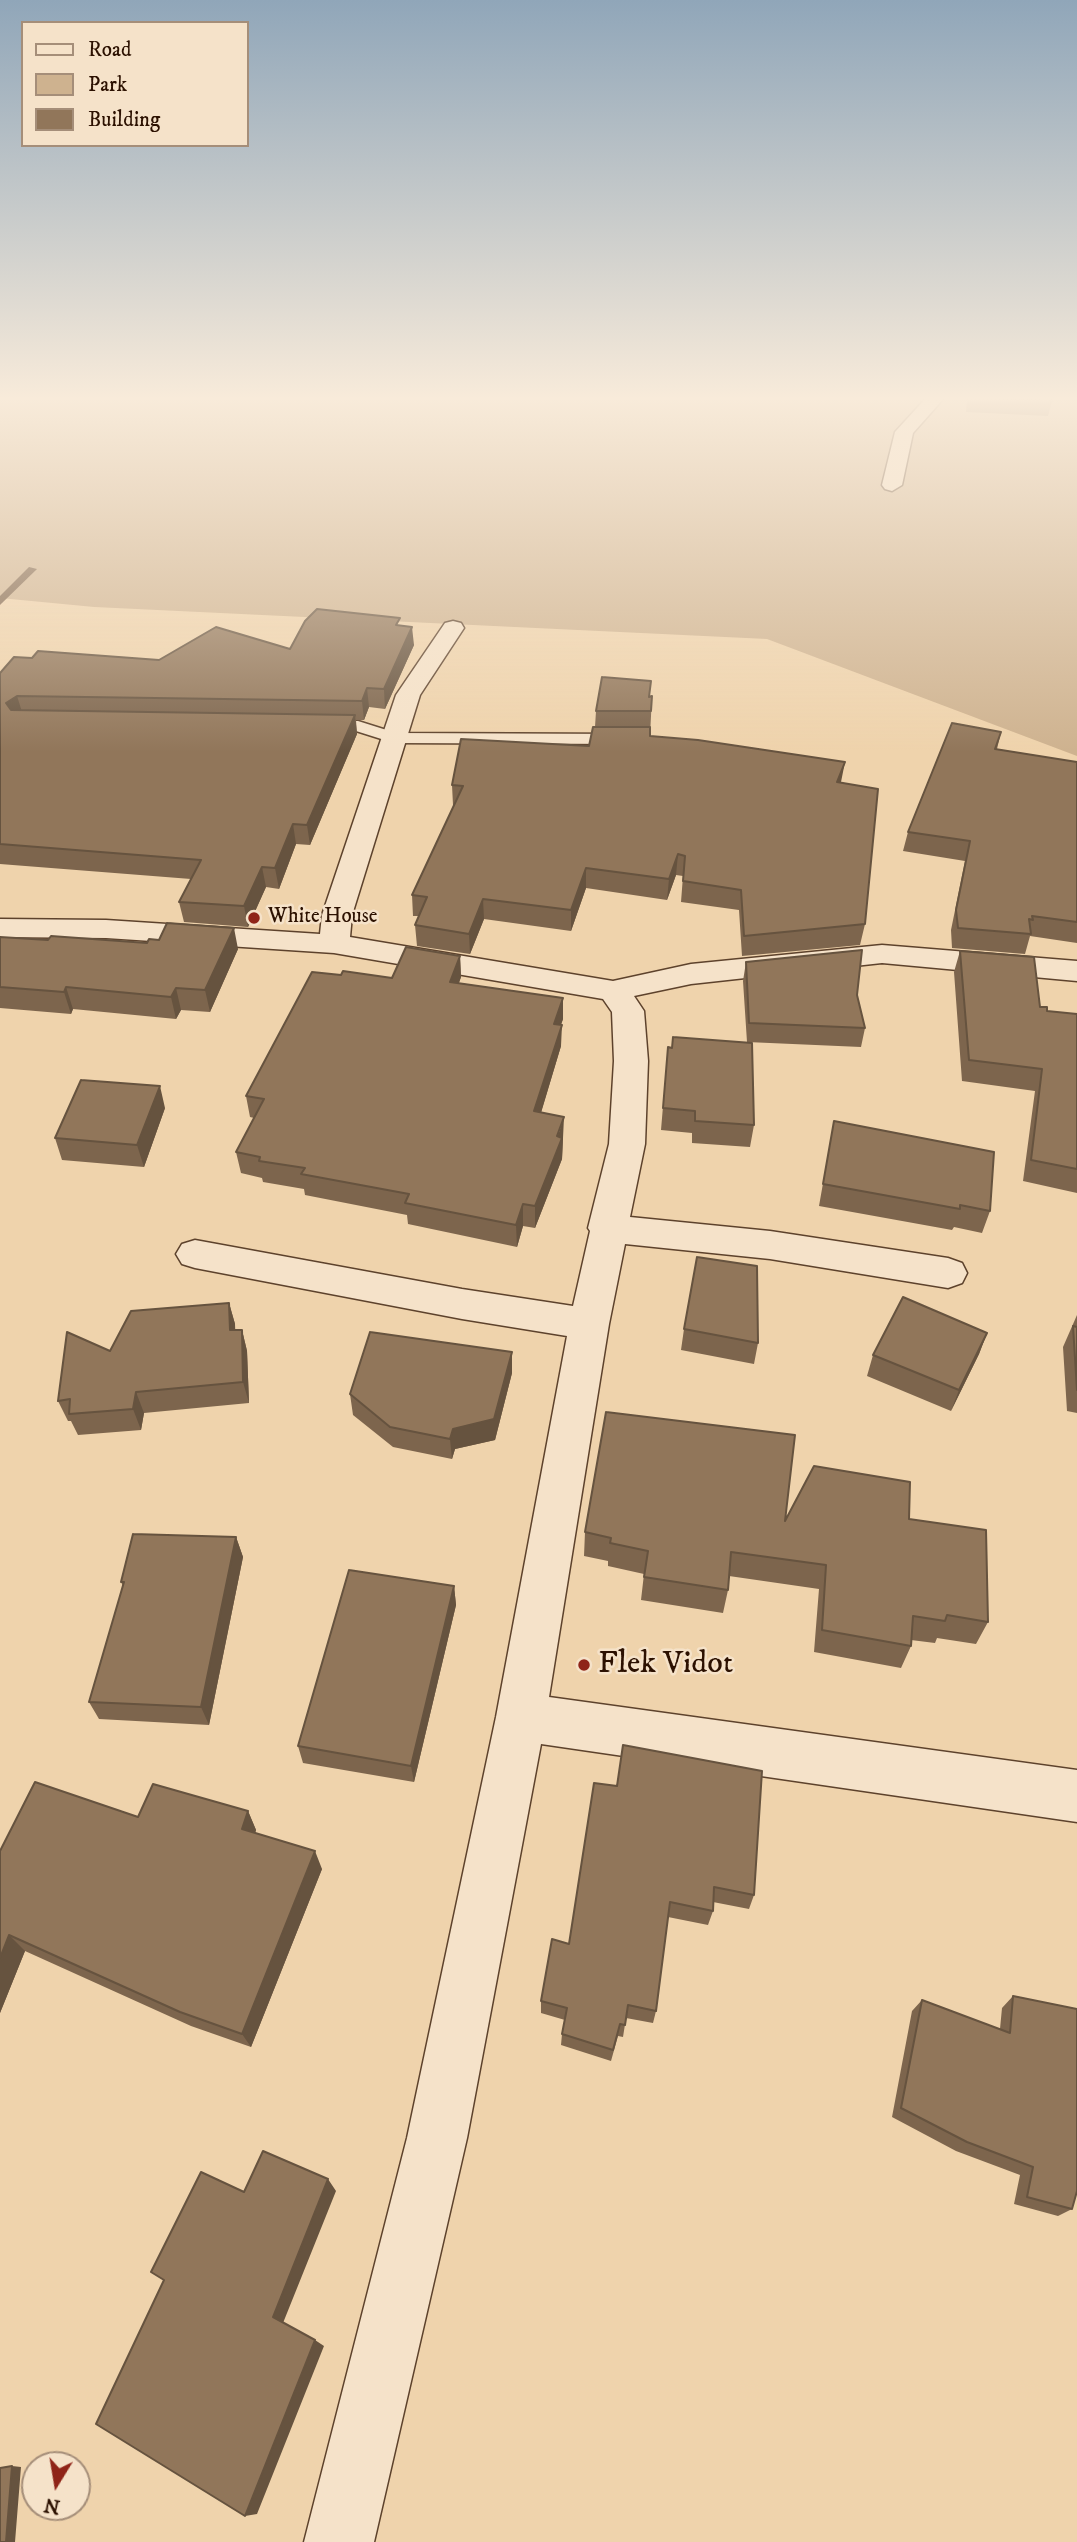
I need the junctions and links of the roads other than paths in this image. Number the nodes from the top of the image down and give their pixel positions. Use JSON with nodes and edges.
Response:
{"nodes":[{"id":1,"x":453,"y":628,"type":"dead end"},
{"id":2,"x":302,"y":725,"type":"edge"},
{"id":3,"x":394,"y":738,"type":"junction"},
{"id":4,"x":643,"y":739,"type":"edge"},
{"id":5,"x":0,"y":928,"type":"edge"},
{"id":6,"x":334,"y":944,"type":"junction"},
{"id":7,"x":1077,"y":971,"type":"edge"},
{"id":8,"x":613,"y":991,"type":"junction"},
{"id":9,"x":607,"y":1228,"type":"junction"},
{"id":10,"x":195,"y":1254,"type":"dead end"},
{"id":11,"x":948,"y":1273,"type":"dead end"},
{"id":12,"x":589,"y":1324,"type":"junction"},
{"id":13,"x":521,"y":1717,"type":"junction"},
{"id":14,"x":1077,"y":1796,"type":"edge"},
{"id":15,"x":339,"y":2542,"type":"edge"}],
"edges":[{"from":1,"to":3,"type":"street"},
{"from":2,"to":3,"type":"lane"},
{"from":3,"to":4,"type":"lane"},
{"from":3,"to":6,"type":"street"},
{"from":5,"to":6,"type":"street"},
{"from":6,"to":8,"type":"street"},
{"from":7,"to":8,"type":"street"},
{"from":8,"to":9,"type":"street"},
{"from":9,"to":11,"type":"street"},
{"from":9,"to":12,"type":"street"},
{"from":10,"to":12,"type":"street"},
{"from":12,"to":13,"type":"street"},
{"from":13,"to":14,"type":"street"},
{"from":13,"to":15,"type":"street"}]}
